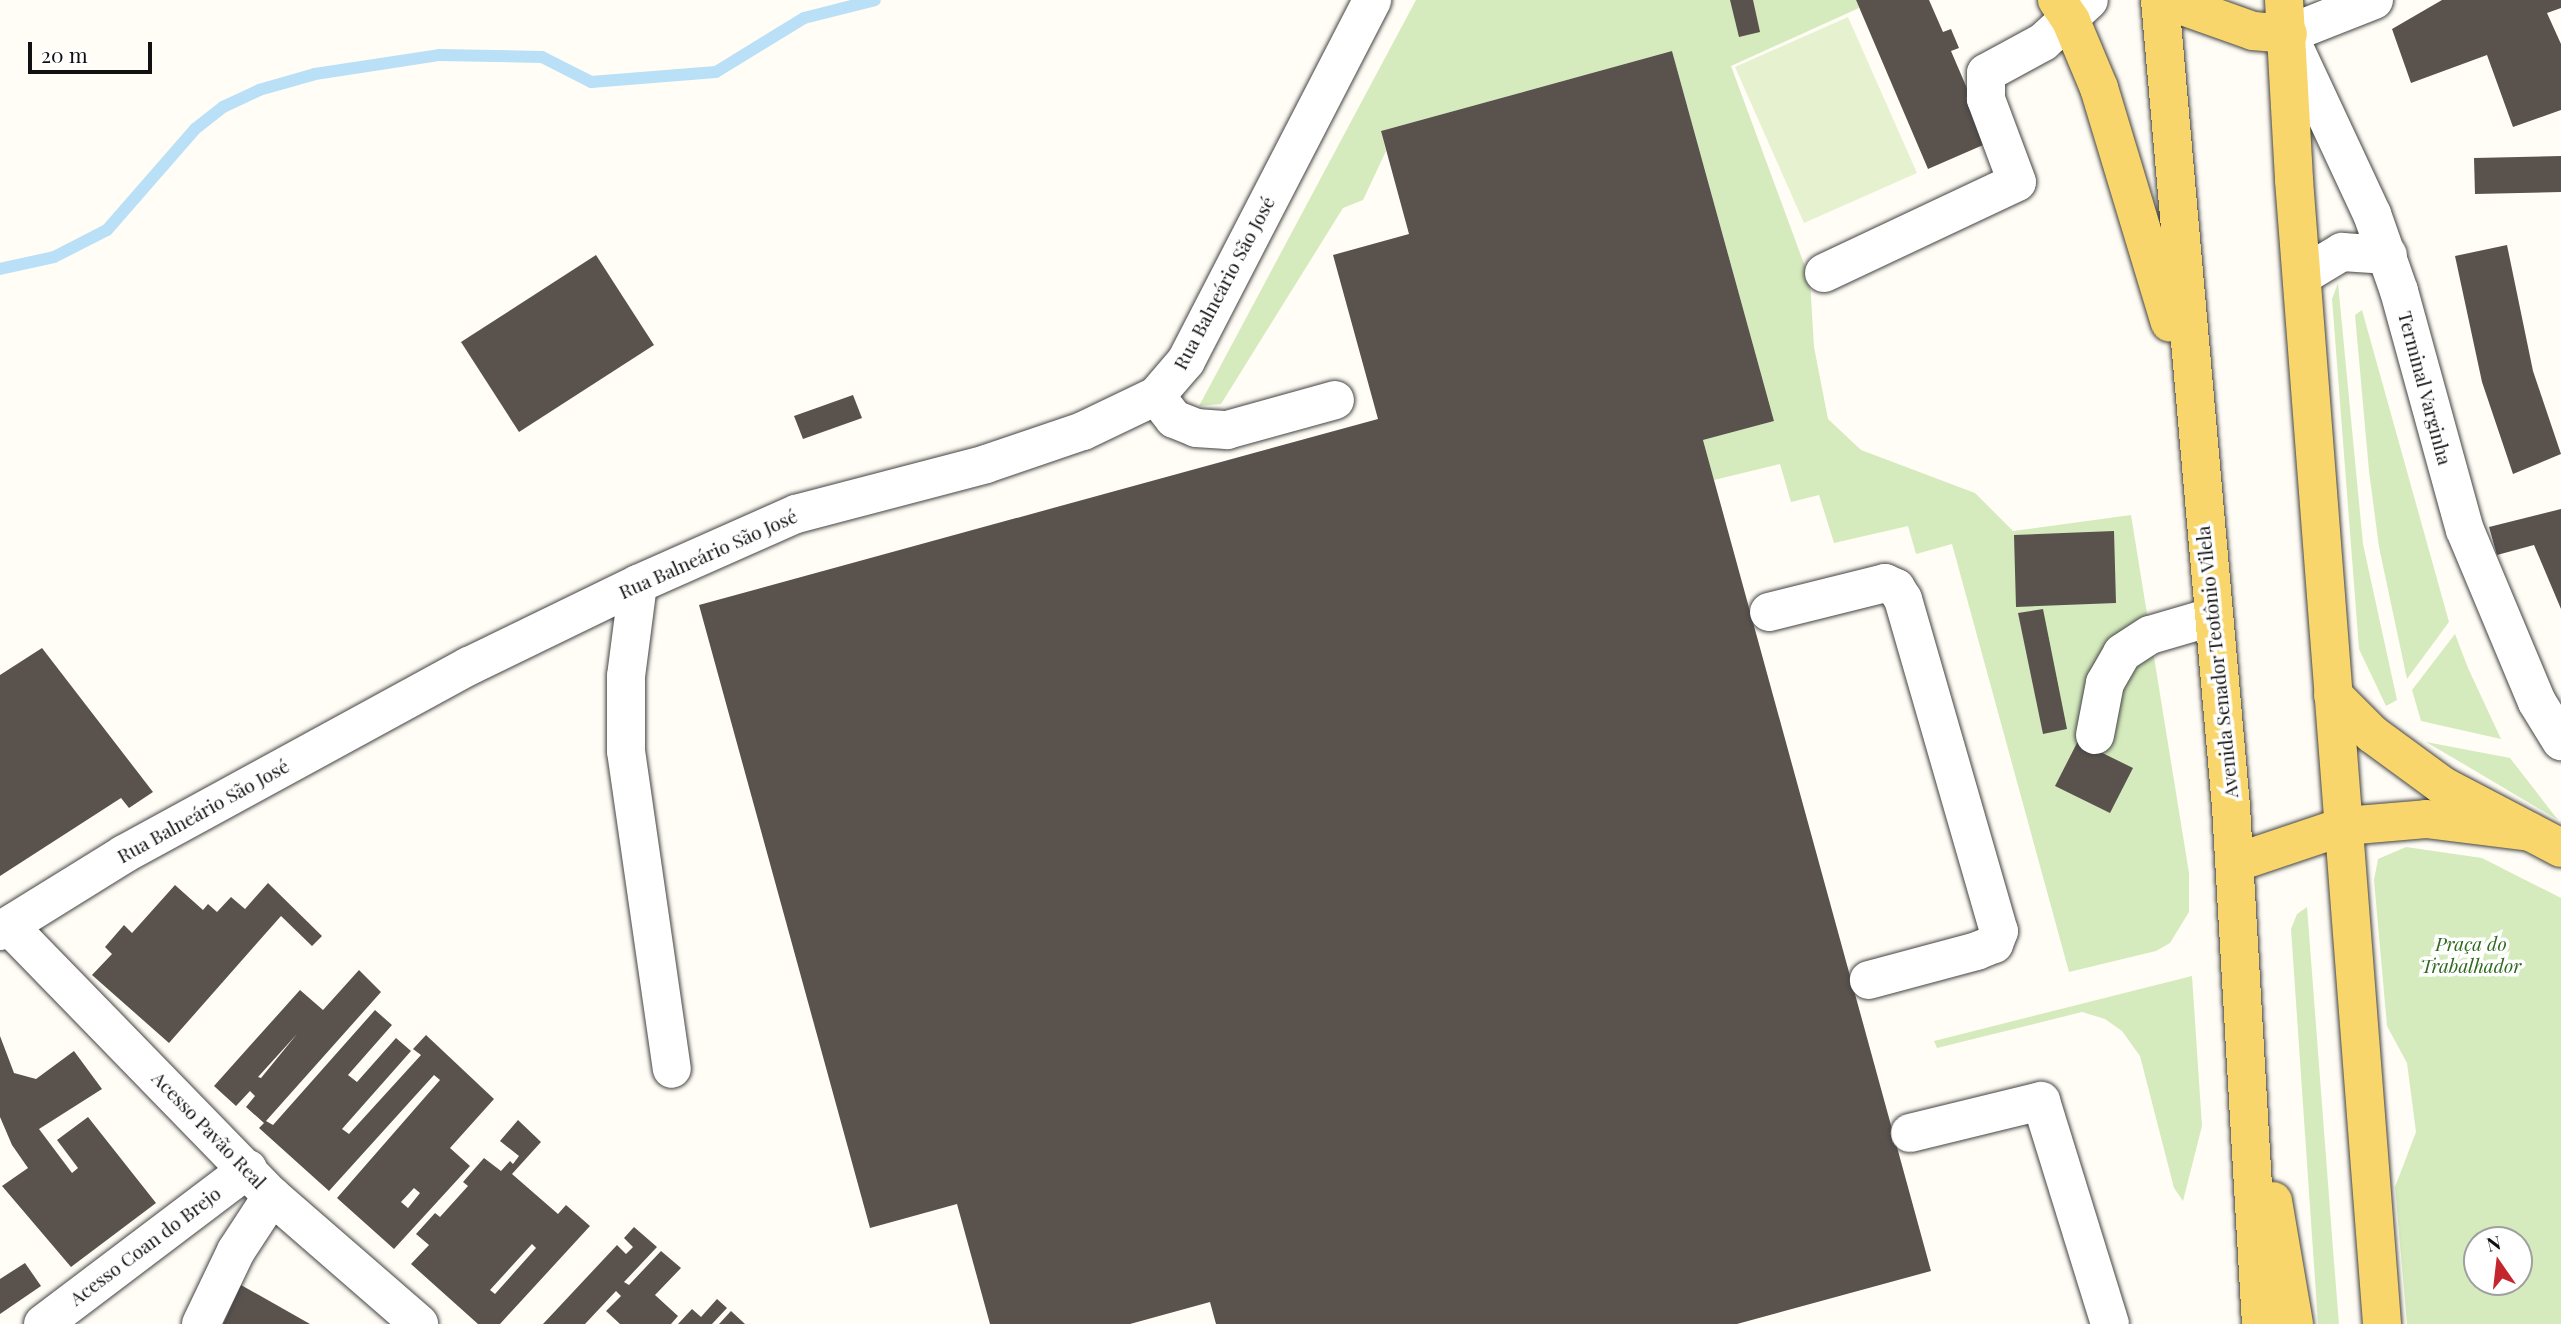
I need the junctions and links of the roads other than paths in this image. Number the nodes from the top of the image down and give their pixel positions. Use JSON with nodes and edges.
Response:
{"nodes":[{"id":1,"x":1372,"y":0,"type":"edge"},
{"id":2,"x":2160,"y":0,"type":"edge"},
{"id":3,"x":2166,"y":0,"type":"edge"},
{"id":4,"x":2072,"y":7,"type":"edge"},
{"id":5,"x":2358,"y":8,"type":"edge"},
{"id":6,"x":2286,"y":17,"type":"edge"},
{"id":7,"x":2388,"y":255,"type":"junction"},
{"id":8,"x":1824,"y":273,"type":"dead end"},
{"id":9,"x":2302,"y":276,"type":"junction"},
{"id":10,"x":1156,"y":396,"type":"junction"},
{"id":11,"x":1335,"y":400,"type":"dead end"},
{"id":12,"x":2192,"y":406,"type":"junction"},
{"id":13,"x":638,"y":584,"type":"junction"},
{"id":14,"x":1769,"y":611,"type":"dead end"},
{"id":15,"x":2212,"y":617,"type":"junction"},
{"id":16,"x":2333,"y":695,"type":"junction"},
{"id":17,"x":2095,"y":735,"type":"dead end"},
{"id":18,"x":2561,"y":741,"type":"edge"},
{"id":19,"x":2345,"y":826,"type":"junction"},
{"id":20,"x":2546,"y":840,"type":"edge"},
{"id":21,"x":2235,"y":863,"type":"junction"},
{"id":22,"x":4,"y":928,"type":"edge"},
{"id":23,"x":1869,"y":980,"type":"dead end"},
{"id":24,"x":672,"y":1069,"type":"dead end"},
{"id":25,"x":2247,"y":1069,"type":"junction"},
{"id":26,"x":1910,"y":1133,"type":"dead end"},
{"id":27,"x":260,"y":1182,"type":"junction"},
{"id":28,"x":43,"y":1324,"type":"edge"},
{"id":29,"x":201,"y":1324,"type":"edge"},
{"id":30,"x":419,"y":1324,"type":"edge"},
{"id":31,"x":2110,"y":1324,"type":"edge"},
{"id":32,"x":2261,"y":1324,"type":"edge"},
{"id":33,"x":2294,"y":1324,"type":"edge"},
{"id":34,"x":2382,"y":1324,"type":"edge"}],
"edges":[{"from":1,"to":10,"type":"street","name":"Rua Balneário São José"},
{"from":2,"to":12,"type":"main road","name":"Avenida Senador Teotônio Vilela"},
{"from":3,"to":6,"type":"main road"},
{"from":4,"to":8,"type":"street"},
{"from":4,"to":12,"type":"main road"},
{"from":5,"to":6,"type":"street"},
{"from":6,"to":7,"type":"street","name":"Terminal Varginha"},
{"from":6,"to":9,"type":"main road"},
{"from":7,"to":9,"type":"street"},
{"from":7,"to":18,"type":"street","name":"Terminal Varginha"},
{"from":9,"to":16,"type":"main road"},
{"from":10,"to":11,"type":"street"},
{"from":10,"to":13,"type":"street","name":"Rua Balneário São José"},
{"from":12,"to":15,"type":"main road","name":"Avenida Senador Teotônio Vilela"},
{"from":13,"to":22,"type":"street","name":"Rua Balneário São José"},
{"from":13,"to":24,"type":"street"},
{"from":14,"to":23,"type":"street"},
{"from":15,"to":17,"type":"street"},
{"from":15,"to":21,"type":"main road","name":"Avenida Senador Teotônio Vilela"},
{"from":16,"to":19,"type":"main road"},
{"from":16,"to":20,"type":"main road"},
{"from":19,"to":20,"type":"main road"},
{"from":19,"to":21,"type":"main road"},
{"from":19,"to":34,"type":"main road"},
{"from":21,"to":25,"type":"main road","name":"Avenida Senador Teotônio Vilela"},
{"from":22,"to":27,"type":"street","name":"Acesso Pavão Real"},
{"from":25,"to":32,"type":"main road","name":"Avenida Senador Teotônio Vilela"},
{"from":25,"to":33,"type":"main road"},
{"from":26,"to":31,"type":"street"},
{"from":27,"to":28,"type":"street","name":"Acesso Coan do Brejo"},
{"from":27,"to":29,"type":"street"},
{"from":27,"to":30,"type":"street","name":"Acesso Pavão Real"}]}
